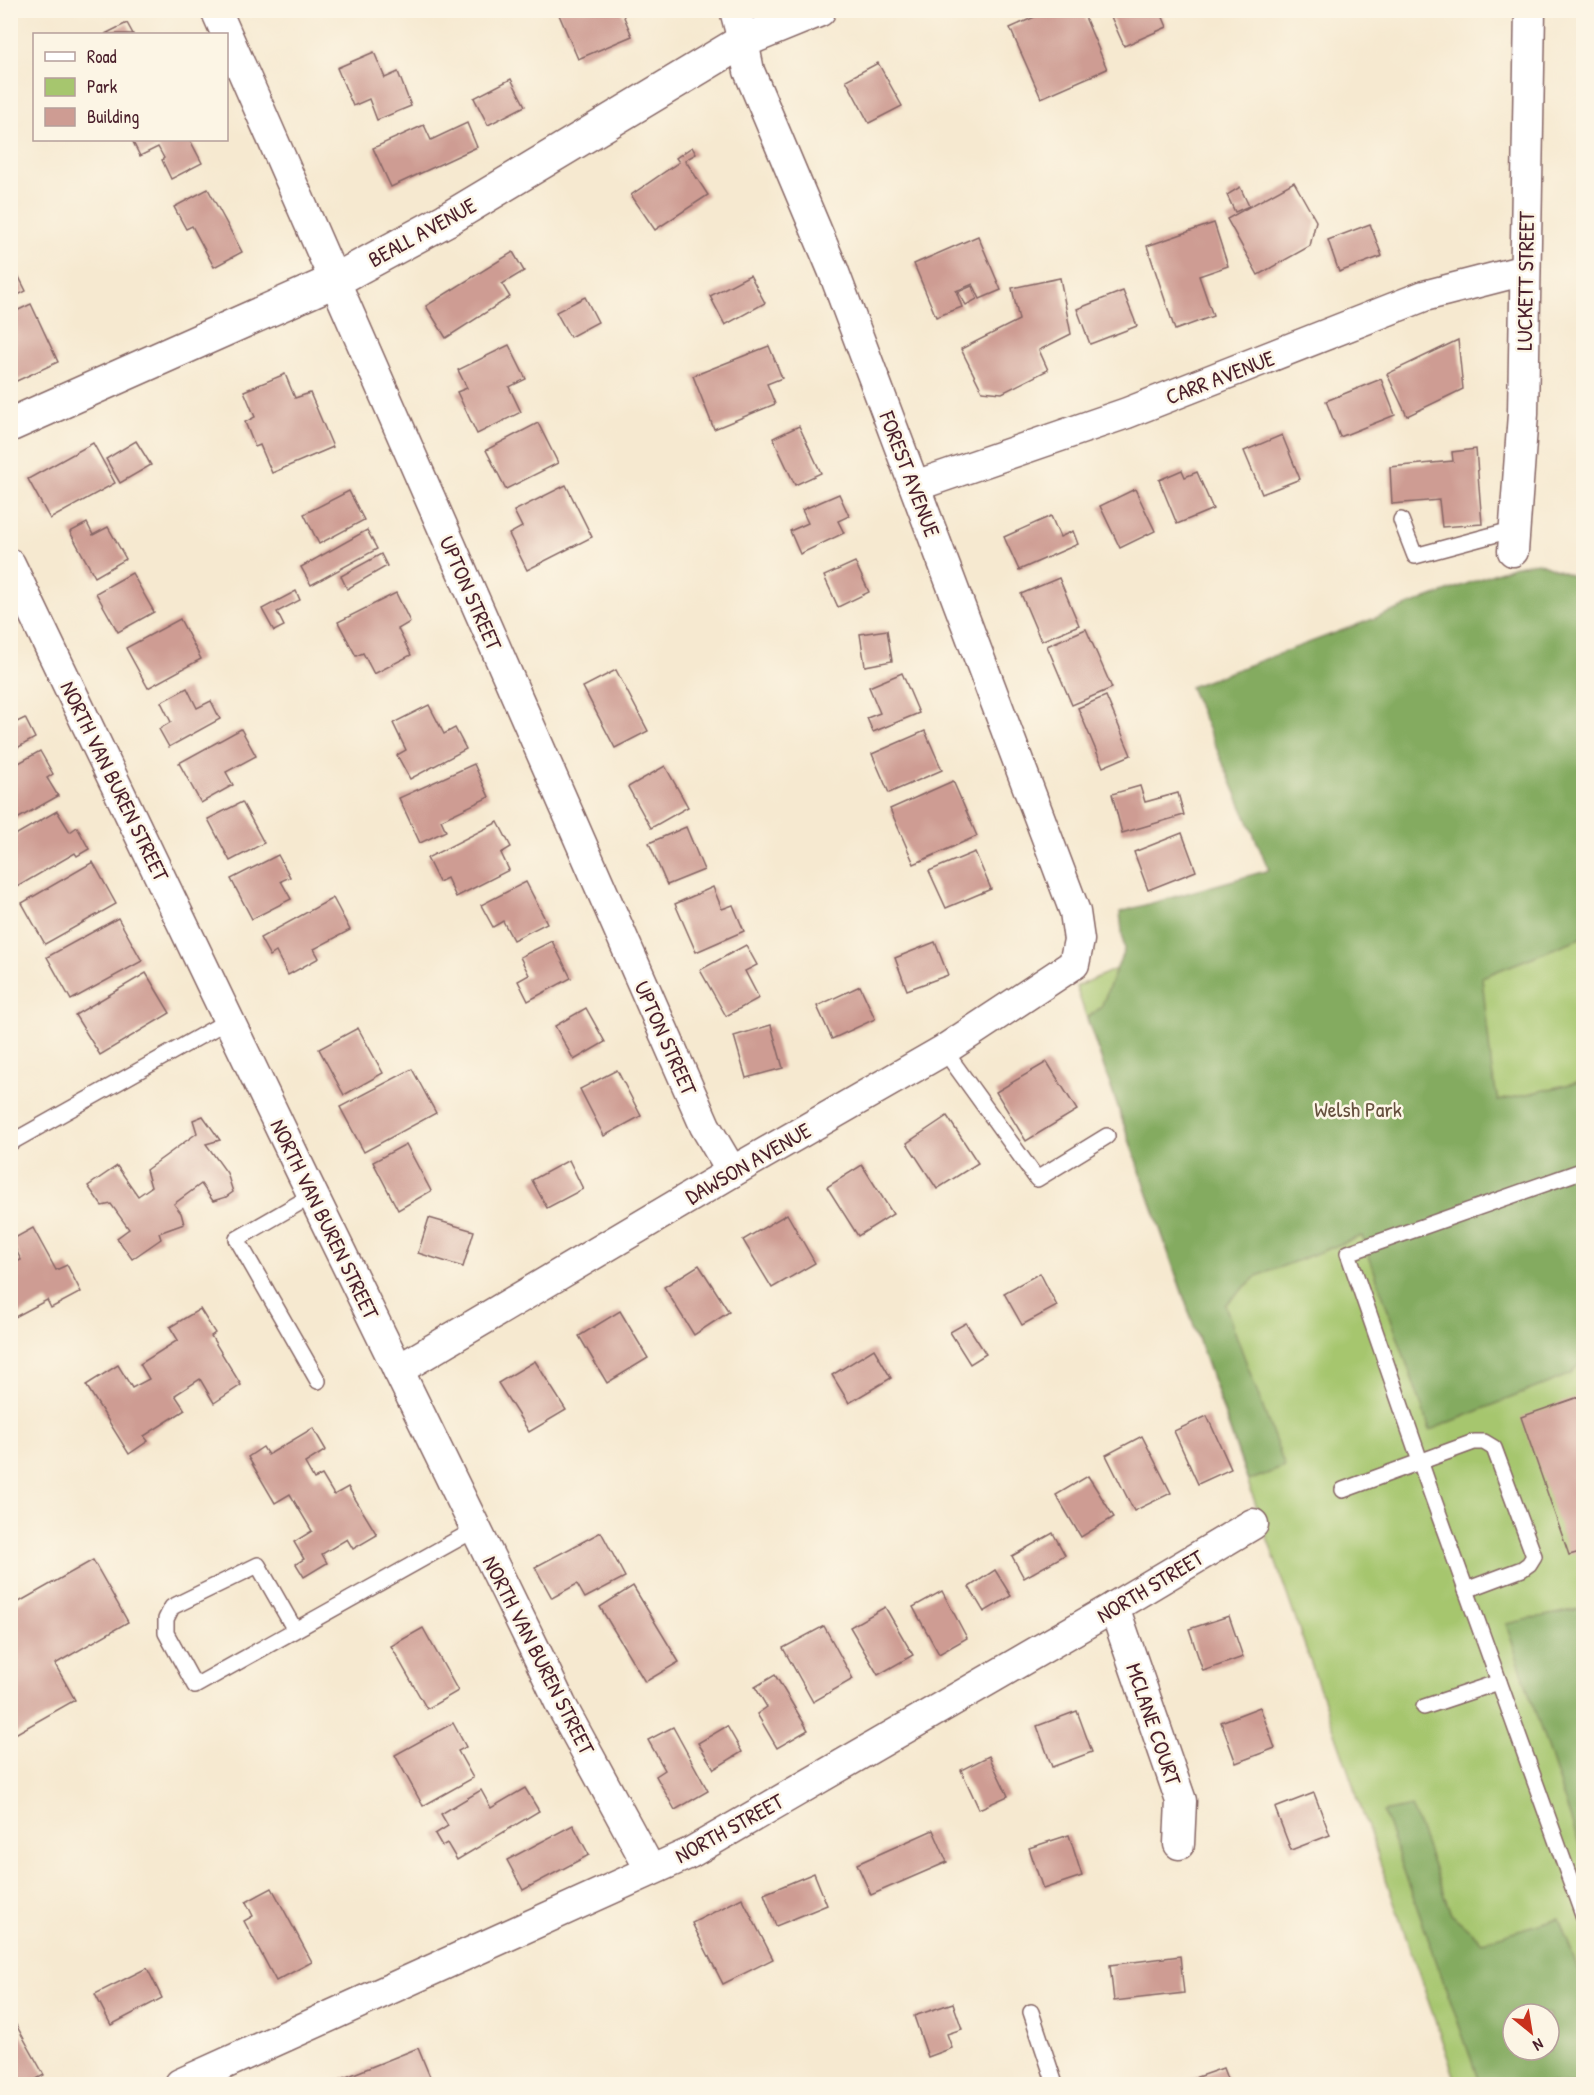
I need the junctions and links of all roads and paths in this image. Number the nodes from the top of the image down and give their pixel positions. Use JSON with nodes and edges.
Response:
{"nodes":[{"id":1,"x":216,"y":10,"type":"edge"},
{"id":2,"x":819,"y":10,"type":"edge"},
{"id":3,"x":1530,"y":10,"type":"edge"},
{"id":4,"x":739,"y":26,"type":"edge"},
{"id":5,"x":226,"y":33,"type":"edge"},
{"id":6,"x":228,"y":38,"type":"edge"},
{"id":7,"x":1525,"y":270,"type":"junction"},
{"id":8,"x":334,"y":281,"type":"junction"},
{"id":9,"x":10,"y":425,"type":"edge"},
{"id":10,"x":915,"y":486,"type":"junction"},
{"id":11,"x":1401,"y":520,"type":"dead end"},
{"id":12,"x":1514,"y":540,"type":"joint"},
{"id":13,"x":10,"y":564,"type":"edge"},
{"id":14,"x":1079,"y":940,"type":"joint"},
{"id":15,"x":229,"y":1020,"type":"junction"},
{"id":16,"x":944,"y":1050,"type":"junction"},
{"id":17,"x":1107,"y":1136,"type":"dead end"},
{"id":18,"x":10,"y":1143,"type":"edge"},
{"id":19,"x":1584,"y":1170,"type":"edge"},
{"id":20,"x":732,"y":1172,"type":"junction"},
{"id":21,"x":313,"y":1195,"type":"junction"},
{"id":22,"x":398,"y":1370,"type":"junction"},
{"id":23,"x":318,"y":1381,"type":"dead end"},
{"id":24,"x":1419,"y":1461,"type":"junction"},
{"id":25,"x":1343,"y":1490,"type":"dead end"},
{"id":26,"x":1253,"y":1524,"type":"dead end"},
{"id":27,"x":476,"y":1529,"type":"junction"},
{"id":28,"x":1466,"y":1590,"type":"junction"},
{"id":29,"x":1114,"y":1607,"type":"junction"},
{"id":30,"x":295,"y":1630,"type":"junction"},
{"id":31,"x":1499,"y":1682,"type":"junction"},
{"id":32,"x":1424,"y":1707,"type":"dead end"},
{"id":33,"x":1179,"y":1844,"type":"dead end"},
{"id":34,"x":650,"y":1869,"type":"junction"},
{"id":35,"x":1584,"y":1918,"type":"edge"},
{"id":36,"x":1031,"y":2013,"type":"dead end"},
{"id":37,"x":180,"y":2085,"type":"edge"},
{"id":38,"x":1055,"y":2085,"type":"edge"}],
"edges":[{"from":1,"to":5,"type":"street","name":"UPTON STREET"},
{"from":2,"to":4,"type":"street","name":"BEALL AVENUE"},
{"from":3,"to":7,"type":"street","name":"LUCKETT STREET"},
{"from":4,"to":8,"type":"street","name":"BEALL AVENUE"},
{"from":4,"to":10,"type":"street","name":"FOREST AVENUE"},
{"from":6,"to":8,"type":"street","name":"UPTON STREET"},
{"from":7,"to":10,"type":"street","name":"CARR AVENUE"},
{"from":7,"to":12,"type":"street","name":"LUCKETT STREET"},
{"from":8,"to":9,"type":"street","name":"BEALL AVENUE"},
{"from":8,"to":20,"type":"street","name":"UPTON STREET"},
{"from":10,"to":14,"type":"street","name":"FOREST AVENUE"},
{"from":11,"to":12,"type":"lane"},
{"from":13,"to":15,"type":"street","name":"NORTH VAN BUREN STREET"},
{"from":14,"to":16,"type":"street","name":"DAWSON AVENUE"},
{"from":15,"to":18,"type":"lane"},
{"from":15,"to":21,"type":"street","name":"NORTH VAN BUREN STREET"},
{"from":16,"to":17,"type":"lane"},
{"from":16,"to":20,"type":"street","name":"DAWSON AVENUE"},
{"from":19,"to":24,"type":"lane"},
{"from":20,"to":22,"type":"street","name":"DAWSON AVENUE"},
{"from":21,"to":22,"type":"street","name":"NORTH VAN BUREN STREET"},
{"from":21,"to":23,"type":"lane"},
{"from":22,"to":27,"type":"street","name":"NORTH VAN BUREN STREET"},
{"from":24,"to":25,"type":"lane"},
{"from":24,"to":28,"type":"lane"},
{"from":24,"to":28,"type":"lane"},
{"from":26,"to":29,"type":"street","name":"NORTH STREET"},
{"from":27,"to":30,"type":"lane"},
{"from":27,"to":34,"type":"street","name":"NORTH VAN BUREN STREET"},
{"from":28,"to":31,"type":"lane"},
{"from":29,"to":33,"type":"street","name":"MCLANE COURT"},
{"from":29,"to":34,"type":"street","name":"NORTH STREET"},
{"from":30,"to":30,"type":"lane"},
{"from":31,"to":32,"type":"lane"},
{"from":31,"to":35,"type":"lane"},
{"from":34,"to":37,"type":"street","name":"NORTH STREET"},
{"from":36,"to":38,"type":"lane"}]}
